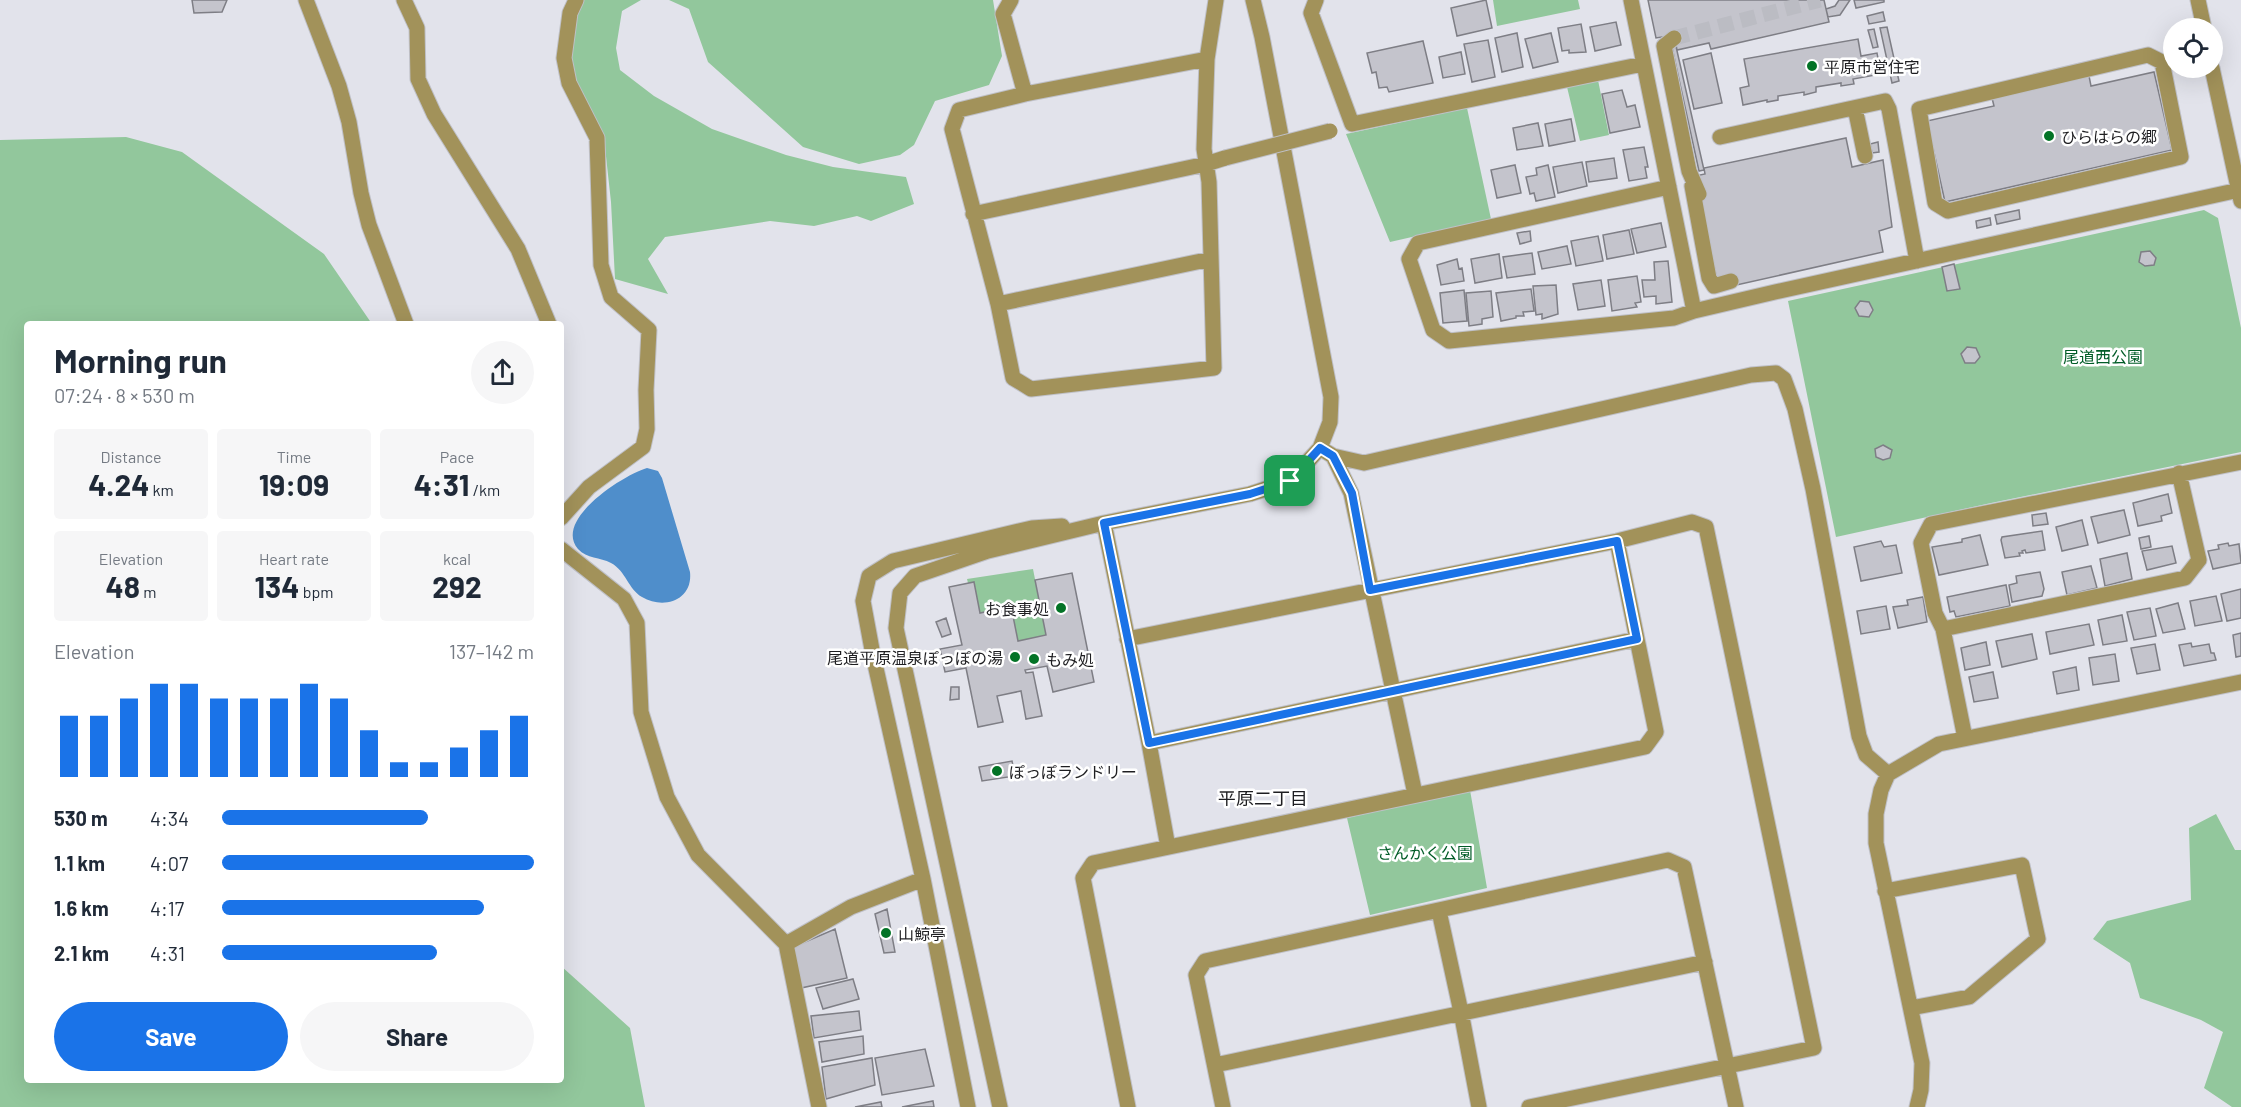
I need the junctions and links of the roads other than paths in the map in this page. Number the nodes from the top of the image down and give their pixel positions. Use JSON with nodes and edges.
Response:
{"nodes":[{"id":1,"x":306,"y":0,"type":"edge"},
{"id":2,"x":404,"y":0,"type":"edge"},
{"id":3,"x":576,"y":0,"type":"edge"},
{"id":4,"x":1011,"y":0,"type":"edge"},
{"id":5,"x":1216,"y":0,"type":"edge"},
{"id":6,"x":1253,"y":0,"type":"edge"},
{"id":7,"x":1316,"y":0,"type":"edge"},
{"id":8,"x":1630,"y":0,"type":"edge"},
{"id":9,"x":2198,"y":0,"type":"edge"},
{"id":10,"x":2202,"y":18,"type":"edge"},
{"id":11,"x":1674,"y":38,"type":"dead end"},
{"id":12,"x":1207,"y":59,"type":"junction"},
{"id":13,"x":2168,"y":61,"type":"edge"},
{"id":14,"x":1643,"y":64,"type":"junction"},
{"id":15,"x":2214,"y":78,"type":"edge"},
{"id":16,"x":1025,"y":94,"type":"junction"},
{"id":17,"x":1855,"y":108,"type":"junction"},
{"id":18,"x":1352,"y":124,"type":"junction"},
{"id":19,"x":1720,"y":137,"type":"dead end"},
{"id":20,"x":1865,"y":156,"type":"dead end"},
{"id":21,"x":1206,"y":164,"type":"junction"},
{"id":22,"x":1689,"y":171,"type":"junction"},
{"id":23,"x":1669,"y":187,"type":"junction"},
{"id":24,"x":1699,"y":194,"type":"dead end"},
{"id":25,"x":2240,"y":196,"type":"edge"},
{"id":26,"x":973,"y":214,"type":"junction"},
{"id":27,"x":1211,"y":259,"type":"junction"},
{"id":28,"x":1917,"y":261,"type":"junction"},
{"id":29,"x":1731,"y":281,"type":"dead end"},
{"id":30,"x":998,"y":304,"type":"junction"},
{"id":31,"x":1694,"y":311,"type":"junction"},
{"id":32,"x":405,"y":321,"type":"edge"},
{"id":33,"x":548,"y":321,"type":"edge"},
{"id":34,"x":1320,"y":448,"type":"junction"},
{"id":35,"x":1333,"y":456,"type":"junction"},
{"id":36,"x":2241,"y":462,"type":"edge"},
{"id":37,"x":2179,"y":473,"type":"junction"},
{"id":38,"x":564,"y":515,"type":"edge"},
{"id":39,"x":1104,"y":523,"type":"junction"},
{"id":40,"x":1617,"y":541,"type":"junction"},
{"id":41,"x":564,"y":551,"type":"edge"},
{"id":42,"x":1370,"y":590,"type":"junction"},
{"id":43,"x":1942,"y":629,"type":"junction"},
{"id":44,"x":1127,"y":639,"type":"junction"},
{"id":45,"x":1637,"y":639,"type":"junction"},
{"id":46,"x":2241,"y":682,"type":"edge"},
{"id":47,"x":1394,"y":690,"type":"junction"},
{"id":48,"x":1965,"y":738,"type":"junction"},
{"id":49,"x":1149,"y":743,"type":"junction"},
{"id":50,"x":925,"y":754,"type":"junction"},
{"id":51,"x":898,"y":759,"type":"junction"},
{"id":52,"x":1888,"y":774,"type":"junction"},
{"id":53,"x":1414,"y":794,"type":"junction"},
{"id":54,"x":1168,"y":847,"type":"junction"},
{"id":55,"x":923,"y":879,"type":"junction"},
{"id":56,"x":1885,"y":891,"type":"junction"},
{"id":57,"x":1439,"y":910,"type":"junction"},
{"id":58,"x":786,"y":944,"type":"junction"},
{"id":59,"x":1705,"y":962,"type":"junction"},
{"id":60,"x":1911,"y":1008,"type":"junction"},
{"id":61,"x":1461,"y":1012,"type":"junction"},
{"id":62,"x":1215,"y":1065,"type":"junction"},
{"id":63,"x":1728,"y":1067,"type":"junction"},
{"id":64,"x":819,"y":1107,"type":"edge"},
{"id":65,"x":968,"y":1107,"type":"edge"},
{"id":66,"x":1000,"y":1107,"type":"edge"},
{"id":67,"x":1128,"y":1107,"type":"edge"},
{"id":68,"x":1223,"y":1107,"type":"edge"},
{"id":69,"x":1479,"y":1107,"type":"edge"},
{"id":70,"x":1529,"y":1107,"type":"edge"},
{"id":71,"x":1736,"y":1107,"type":"edge"},
{"id":72,"x":1917,"y":1107,"type":"edge"}],
"edges":[{"from":1,"to":32,"type":"street"},
{"from":2,"to":33,"type":"street"},
{"from":3,"to":38,"type":"street"},
{"from":4,"to":16,"type":"street"},
{"from":5,"to":12,"type":"street"},
{"from":6,"to":34,"type":"street"},
{"from":7,"to":18,"type":"street"},
{"from":8,"to":14,"type":"street"},
{"from":9,"to":10,"type":"street"},
{"from":11,"to":22,"type":"street"},
{"from":12,"to":16,"type":"street"},
{"from":12,"to":21,"type":"street"},
{"from":13,"to":13,"type":"street"},
{"from":14,"to":18,"type":"street"},
{"from":14,"to":23,"type":"street"},
{"from":15,"to":25,"type":"street"},
{"from":16,"to":26,"type":"street"},
{"from":17,"to":19,"type":"street"},
{"from":17,"to":20,"type":"street"},
{"from":17,"to":28,"type":"street"},
{"from":18,"to":21,"type":"street","bridge":true},
{"from":21,"to":26,"type":"street"},
{"from":21,"to":27,"type":"street"},
{"from":22,"to":24,"type":"street"},
{"from":22,"to":29,"type":"street"},
{"from":23,"to":31,"type":"street"},
{"from":23,"to":31,"type":"street"},
{"from":25,"to":28,"type":"street"},
{"from":26,"to":30,"type":"street"},
{"from":27,"to":30,"type":"street"},
{"from":27,"to":30,"type":"street"},
{"from":28,"to":31,"type":"street"},
{"from":34,"to":35,"type":"street"},
{"from":34,"to":39,"type":"street"},
{"from":35,"to":42,"type":"street"},
{"from":35,"to":52,"type":"street"},
{"from":36,"to":37,"type":"street"},
{"from":37,"to":43,"type":"street"},
{"from":37,"to":43,"type":"street"},
{"from":39,"to":44,"type":"street"},
{"from":39,"to":50,"type":"street"},
{"from":39,"to":51,"type":"street"},
{"from":40,"to":42,"type":"street"},
{"from":40,"to":45,"type":"street"},
{"from":40,"to":63,"type":"street"},
{"from":41,"to":58,"type":"street"},
{"from":42,"to":44,"type":"street"},
{"from":42,"to":47,"type":"street"},
{"from":43,"to":48,"type":"street"},
{"from":44,"to":49,"type":"street"},
{"from":45,"to":47,"type":"street"},
{"from":45,"to":53,"type":"street"},
{"from":46,"to":48,"type":"street"},
{"from":47,"to":49,"type":"street"},
{"from":47,"to":53,"type":"street"},
{"from":48,"to":52,"type":"street"},
{"from":49,"to":54,"type":"street"},
{"from":50,"to":51,"type":"street"},
{"from":50,"to":66,"type":"street"},
{"from":51,"to":55,"type":"street"},
{"from":52,"to":56,"type":"street"},
{"from":53,"to":54,"type":"street"},
{"from":54,"to":67,"type":"street"},
{"from":55,"to":58,"type":"street"},
{"from":55,"to":65,"type":"street"},
{"from":56,"to":60,"type":"street"},
{"from":56,"to":60,"type":"street"},
{"from":57,"to":59,"type":"street"},
{"from":57,"to":61,"type":"street"},
{"from":57,"to":62,"type":"street"},
{"from":58,"to":64,"type":"street"},
{"from":59,"to":61,"type":"street"},
{"from":59,"to":63,"type":"street"},
{"from":60,"to":72,"type":"street"},
{"from":61,"to":62,"type":"street"},
{"from":61,"to":69,"type":"street"},
{"from":62,"to":68,"type":"street"},
{"from":63,"to":70,"type":"street"},
{"from":63,"to":71,"type":"street"}]}
